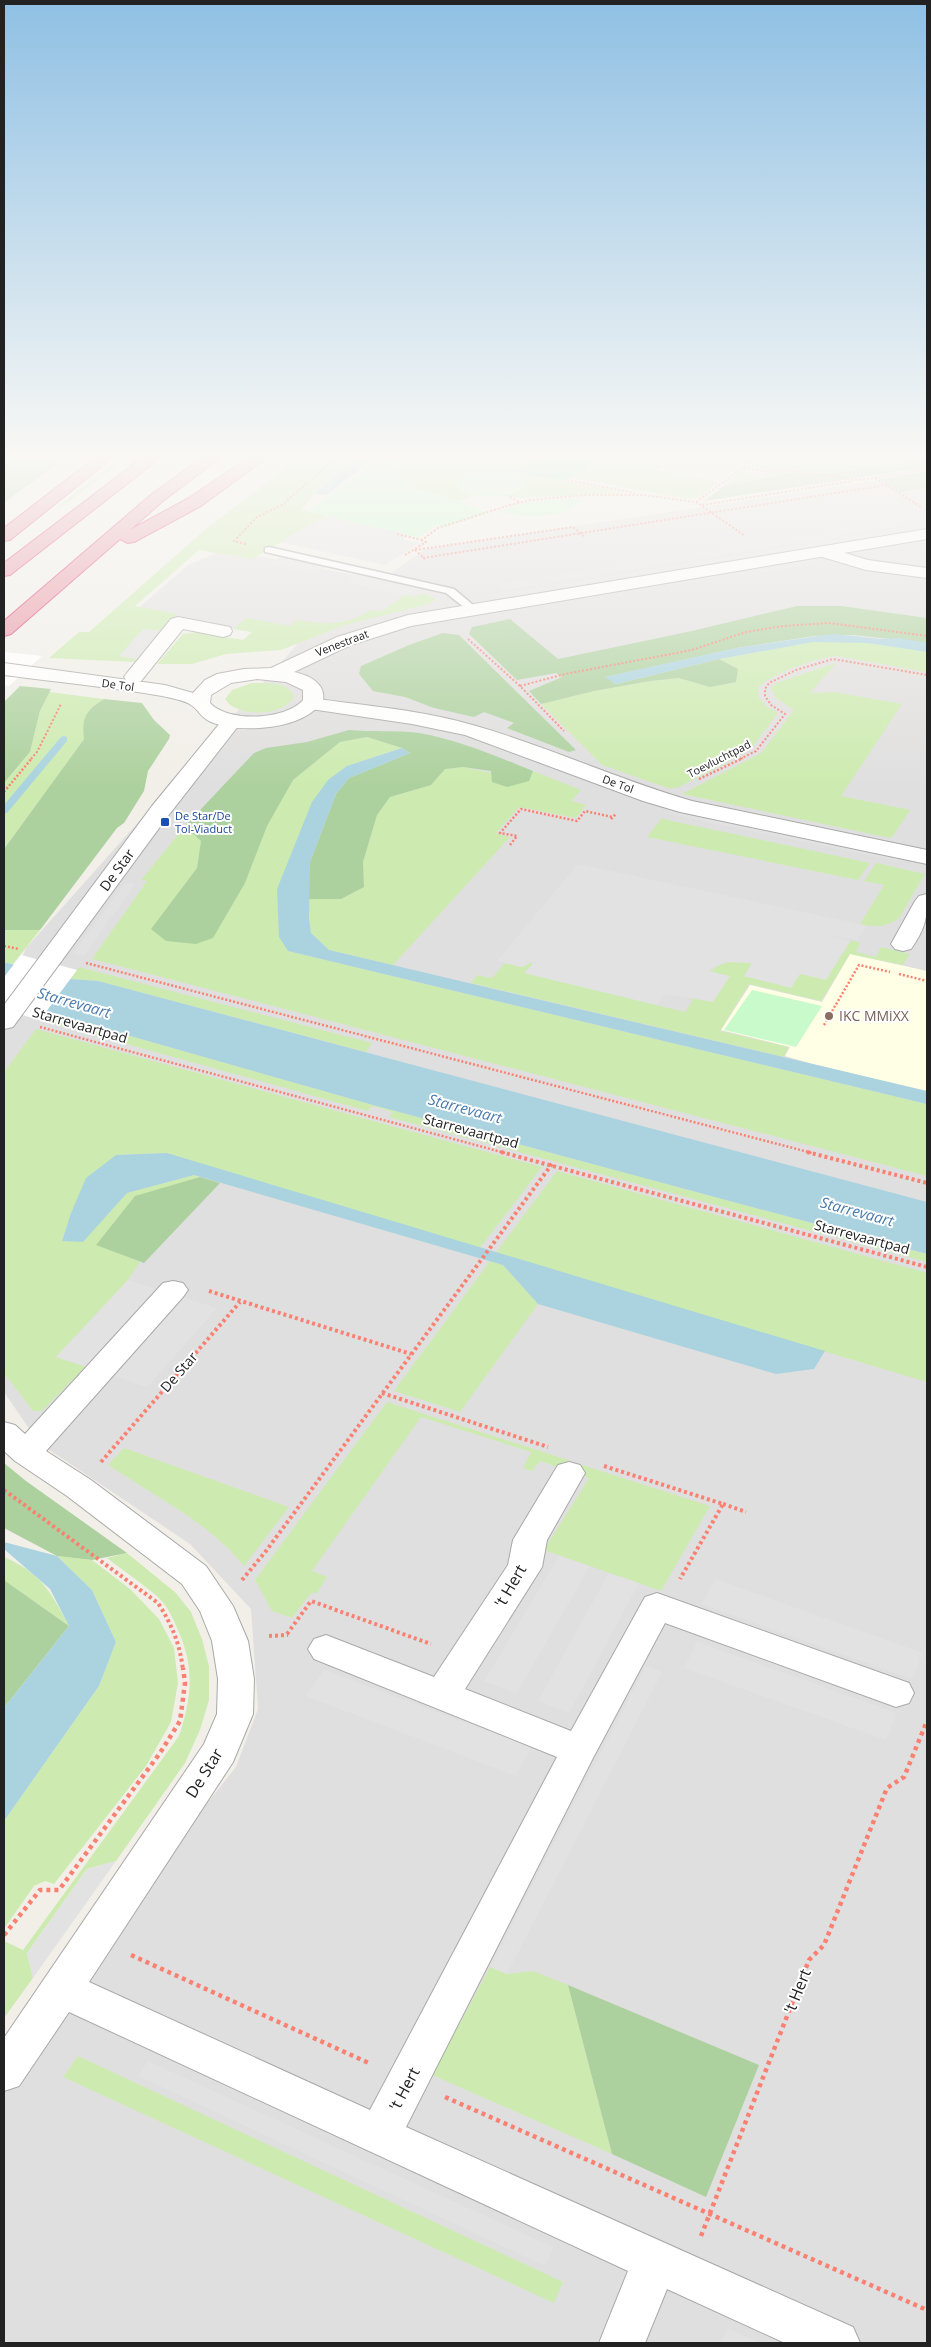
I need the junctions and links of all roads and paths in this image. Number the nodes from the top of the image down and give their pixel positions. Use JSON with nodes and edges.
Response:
{"nodes":[{"id":1,"x":78,"y":568,"type":"edge"},
{"id":2,"x":346,"y":568,"type":"edge"},
{"id":3,"x":398,"y":568,"type":"edge"},
{"id":4,"x":731,"y":568,"type":"edge"},
{"id":5,"x":885,"y":568,"type":"edge"},
{"id":6,"x":927,"y":573,"type":"edge"},
{"id":7,"x":409,"y":582,"type":"junction"},
{"id":8,"x":474,"y":610,"type":"junction"},
{"id":9,"x":4,"y":630,"type":"edge"},
{"id":10,"x":222,"y":631,"type":"dead end"},
{"id":11,"x":462,"y":633,"type":"dead end"},
{"id":12,"x":927,"y":636,"type":"edge"},
{"id":13,"x":4,"y":669,"type":"edge"},
{"id":14,"x":35,"y":673,"type":"junction"},
{"id":15,"x":273,"y":674,"type":"junction"},
{"id":16,"x":927,"y":675,"type":"edge"},
{"id":17,"x":134,"y":677,"type":"junction"},
{"id":18,"x":297,"y":679,"type":"junction"},
{"id":19,"x":215,"y":682,"type":"junction"},
{"id":20,"x":520,"y":686,"type":"junction"},
{"id":21,"x":65,"y":696,"type":"dead end"},
{"id":22,"x":200,"y":701,"type":"junction"},
{"id":23,"x":311,"y":704,"type":"junction"},
{"id":24,"x":232,"y":721,"type":"junction"},
{"id":25,"x":571,"y":767,"type":"junction"},
{"id":26,"x":4,"y":792,"type":"edge"},
{"id":27,"x":651,"y":796,"type":"junction"},
{"id":28,"x":613,"y":817,"type":"dead end"},
{"id":29,"x":510,"y":844,"type":"dead end"},
{"id":30,"x":927,"y":857,"type":"edge"},
{"id":31,"x":927,"y":901,"type":"edge"},
{"id":32,"x":903,"y":944,"type":"dead end"},
{"id":33,"x":51,"y":959,"type":"junction"},
{"id":34,"x":927,"y":981,"type":"edge"},
{"id":35,"x":7,"y":1017,"type":"edge"},
{"id":36,"x":824,"y":1025,"type":"dead end"},
{"id":37,"x":552,"y":1164,"type":"junction"},
{"id":38,"x":927,"y":1183,"type":"edge"},
{"id":39,"x":927,"y":1267,"type":"edge"},
{"id":40,"x":173,"y":1290,"type":"dead end"},
{"id":41,"x":206,"y":1290,"type":"dead end"},
{"id":42,"x":240,"y":1302,"type":"junction"},
{"id":43,"x":411,"y":1354,"type":"junction"},
{"id":44,"x":15,"y":1443,"type":"edge"},
{"id":45,"x":569,"y":1473,"type":"dead end"},
{"id":46,"x":79,"y":1488,"type":"junction"},
{"id":47,"x":4,"y":1490,"type":"edge"},
{"id":48,"x":723,"y":1504,"type":"dead end"},
{"id":49,"x":746,"y":1512,"type":"dead end"},
{"id":50,"x":216,"y":1606,"type":"junction"},
{"id":51,"x":230,"y":1640,"type":"junction"},
{"id":52,"x":326,"y":1649,"type":"joint"},
{"id":53,"x":896,"y":1693,"type":"dead end"},
{"id":54,"x":442,"y":1695,"type":"junction"},
{"id":55,"x":927,"y":1721,"type":"edge"},
{"id":56,"x":579,"y":1750,"type":"junction"},
{"id":57,"x":4,"y":1935,"type":"edge"},
{"id":58,"x":96,"y":1939,"type":"junction"},
{"id":59,"x":62,"y":1989,"type":"junction"},
{"id":60,"x":4,"y":2072,"type":"edge"},
{"id":61,"x":408,"y":2080,"type":"junction"},
{"id":62,"x":379,"y":2136,"type":"junction"},
{"id":63,"x":708,"y":2215,"type":"junction"},
{"id":64,"x":671,"y":2268,"type":"junction"},
{"id":65,"x":927,"y":2310,"type":"edge"},
{"id":66,"x":622,"y":2343,"type":"edge"},
{"id":67,"x":837,"y":2343,"type":"edge"}],
"edges":[{"from":1,"to":9,"type":"highway"},
{"from":2,"to":7,"type":"lane"},
{"from":3,"to":7,"type":"path"},
{"from":4,"to":8,"type":"street","name":"Venestraat"},
{"from":5,"to":6,"type":"street","name":"Venestraat"},
{"from":7,"to":8,"type":"lane"},
{"from":8,"to":15,"type":"street","name":"Venestraat"},
{"from":8,"to":18,"type":"street","name":"Venestraat"},
{"from":10,"to":17,"type":"street","name":"De Tol"},
{"from":11,"to":20,"type":"path"},
{"from":12,"to":20,"type":"path"},
{"from":13,"to":14,"type":"street","name":"De Tol"},
{"from":14,"to":17,"type":"street","name":"De Tol"},
{"from":14,"to":22,"type":"street","name":"De Tol"},
{"from":15,"to":18,"type":"street"},
{"from":15,"to":19,"type":"street","name":"De Tol"},
{"from":16,"to":27,"type":"path","name":"Toevluchtpad"},
{"from":17,"to":19,"type":"street","name":"De Tol"},
{"from":18,"to":23,"type":"street"},
{"from":19,"to":22,"type":"street"},
{"from":20,"to":25,"type":"path"},
{"from":21,"to":26,"type":"path"},
{"from":22,"to":24,"type":"street"},
{"from":23,"to":24,"type":"street"},
{"from":23,"to":25,"type":"street","name":"De Tol"},
{"from":24,"to":33,"type":"street","name":"De Star"},
{"from":25,"to":27,"type":"street","name":"De Tol"},
{"from":27,"to":30,"type":"street","name":"De Tol"},
{"from":28,"to":29,"type":"path"},
{"from":31,"to":32,"type":"street"},
{"from":33,"to":35,"type":"street","name":"De Star"},
{"from":33,"to":38,"type":"path"},
{"from":34,"to":36,"type":"path"},
{"from":35,"to":37,"type":"path","name":"Starrevaartpad"},
{"from":37,"to":39,"type":"path","name":"Starrevaartpad"},
{"from":37,"to":43,"type":"path"},
{"from":40,"to":44,"type":"street","name":"De Star"},
{"from":41,"to":42,"type":"path"},
{"from":42,"to":43,"type":"path"},
{"from":42,"to":46,"type":"path","name":"De Star"},
{"from":43,"to":50,"type":"path"},
{"from":44,"to":46,"type":"street","name":"De Star"},
{"from":45,"to":54,"type":"street","name":"'t Hert"},
{"from":46,"to":50,"type":"street","name":"De Star"},
{"from":47,"to":57,"type":"path"},
{"from":48,"to":49,"type":"path"},
{"from":50,"to":51,"type":"street","name":"De Star"},
{"from":51,"to":52,"type":"path"},
{"from":51,"to":58,"type":"street","name":"De Star"},
{"from":52,"to":54,"type":"street"},
{"from":53,"to":56,"type":"street","name":"'t Hert"},
{"from":54,"to":56,"type":"street"},
{"from":55,"to":63,"type":"path","name":"'t Hert"},
{"from":56,"to":61,"type":"street","name":"'t Hert"},
{"from":58,"to":59,"type":"street","name":"De Star"},
{"from":58,"to":61,"type":"path"},
{"from":59,"to":60,"type":"street","name":"De Star"},
{"from":59,"to":62,"type":"street"},
{"from":61,"to":62,"type":"street","name":"'t Hert"},
{"from":61,"to":63,"type":"path"},
{"from":62,"to":64,"type":"street"},
{"from":63,"to":64,"type":"path","name":"'t Hert"},
{"from":63,"to":65,"type":"path"},
{"from":64,"to":66,"type":"street"},
{"from":64,"to":67,"type":"street"}]}
